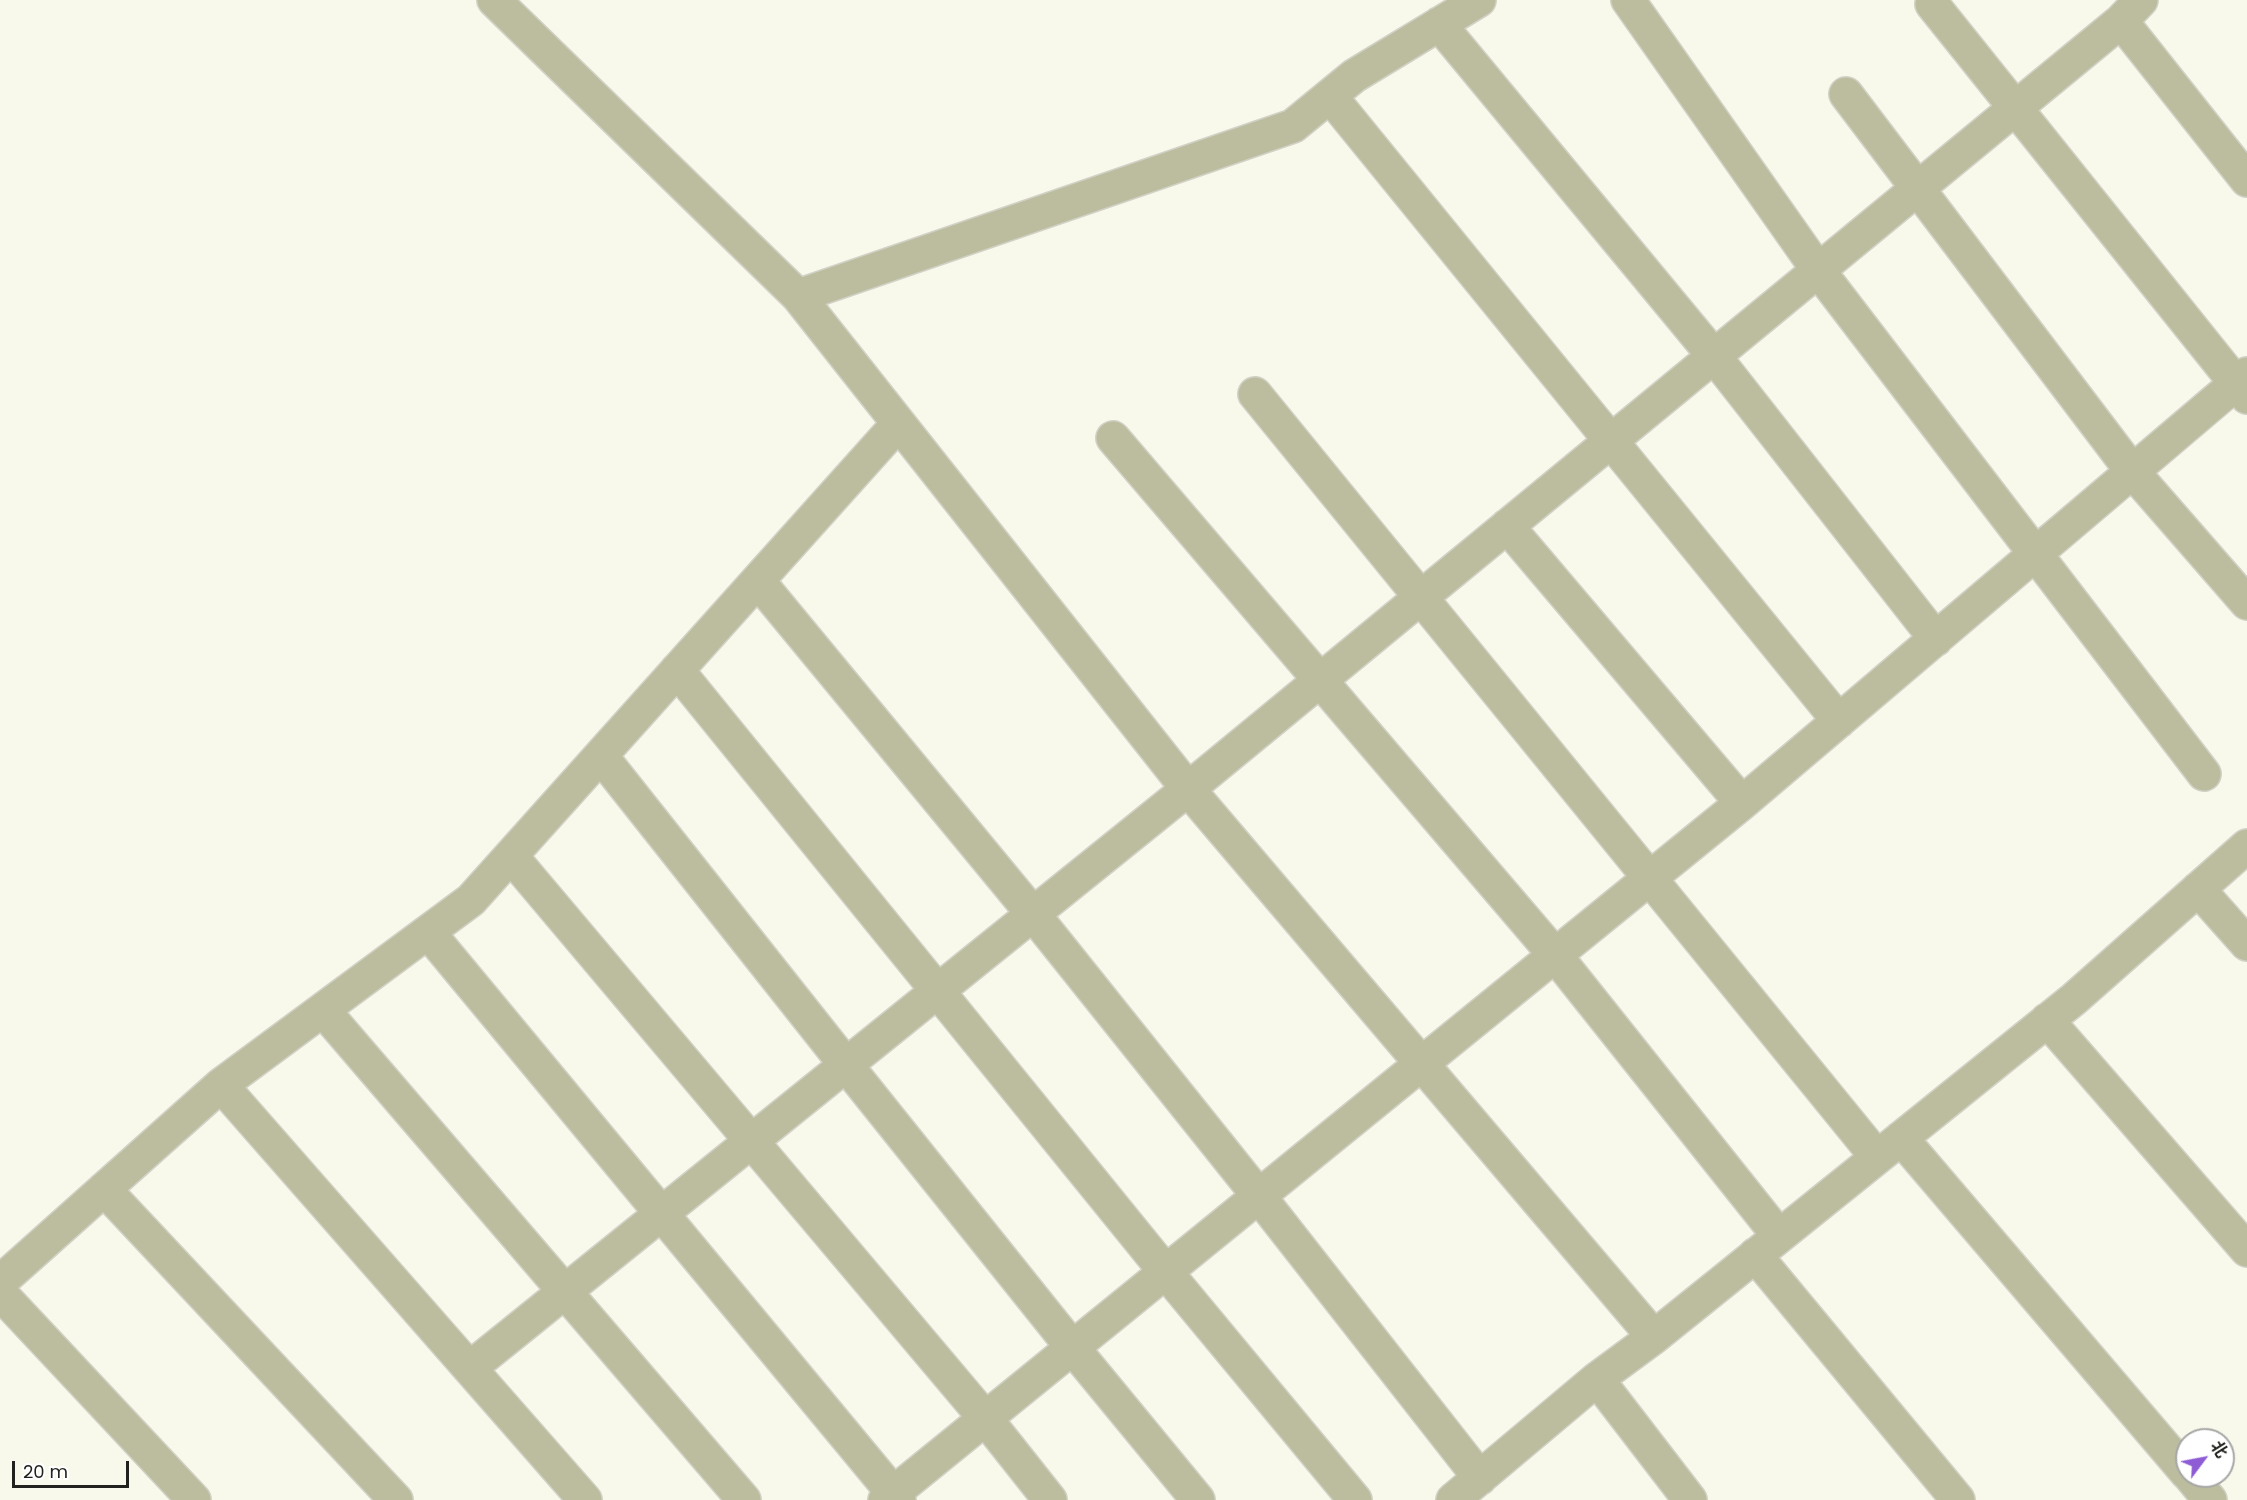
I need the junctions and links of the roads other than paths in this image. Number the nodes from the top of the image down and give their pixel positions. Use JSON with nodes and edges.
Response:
{"nodes":[{"id":1,"x":494,"y":0,"type":"edge"},
{"id":2,"x":1479,"y":0,"type":"edge"},
{"id":3,"x":1628,"y":0,"type":"edge"},
{"id":4,"x":1932,"y":4,"type":"dead end"},
{"id":5,"x":2131,"y":10,"type":"edge"},
{"id":6,"x":1439,"y":24,"type":"junction"},
{"id":7,"x":1846,"y":94,"type":"dead end"},
{"id":8,"x":1330,"y":96,"type":"junction"},
{"id":9,"x":2015,"y":107,"type":"junction"},
{"id":10,"x":2247,"y":180,"type":"edge"},
{"id":11,"x":1917,"y":189,"type":"junction"},
{"id":12,"x":1818,"y":270,"type":"junction"},
{"id":13,"x":798,"y":296,"type":"junction"},
{"id":14,"x":1714,"y":356,"type":"junction"},
{"id":15,"x":2243,"y":385,"type":"edge"},
{"id":16,"x":1255,"y":394,"type":"dead end"},
{"id":17,"x":898,"y":424,"type":"junction"},
{"id":18,"x":1113,"y":438,"type":"dead end"},
{"id":19,"x":1611,"y":440,"type":"junction"},
{"id":20,"x":2132,"y":471,"type":"junction"},
{"id":21,"x":1508,"y":526,"type":"junction"},
{"id":22,"x":2035,"y":554,"type":"junction"},
{"id":23,"x":758,"y":581,"type":"junction"},
{"id":24,"x":1420,"y":597,"type":"junction"},
{"id":25,"x":2247,"y":603,"type":"edge"},
{"id":26,"x":1936,"y":639,"type":"junction"},
{"id":27,"x":677,"y":670,"type":"junction"},
{"id":28,"x":1320,"y":680,"type":"junction"},
{"id":29,"x":1839,"y":721,"type":"junction"},
{"id":30,"x":602,"y":756,"type":"junction"},
{"id":31,"x":2204,"y":774,"type":"dead end"},
{"id":32,"x":1188,"y":789,"type":"junction"},
{"id":33,"x":1742,"y":803,"type":"junction"},
{"id":34,"x":2247,"y":846,"type":"edge"},
{"id":35,"x":511,"y":856,"type":"junction"},
{"id":36,"x":1650,"y":878,"type":"junction"},
{"id":37,"x":2198,"y":889,"type":"junction"},
{"id":38,"x":1033,"y":914,"type":"junction"},
{"id":39,"x":428,"y":932,"type":"junction"},
{"id":40,"x":2247,"y":944,"type":"edge"},
{"id":41,"x":1555,"y":955,"type":"junction"},
{"id":42,"x":938,"y":990,"type":"junction"},
{"id":43,"x":323,"y":1010,"type":"junction"},
{"id":44,"x":2047,"y":1020,"type":"junction"},
{"id":45,"x":1421,"y":1063,"type":"junction"},
{"id":46,"x":846,"y":1065,"type":"junction"},
{"id":47,"x":221,"y":1085,"type":"junction"},
{"id":48,"x":751,"y":1142,"type":"junction"},
{"id":49,"x":1889,"y":1147,"type":"junction"},
{"id":50,"x":104,"y":1189,"type":"junction"},
{"id":51,"x":1258,"y":1195,"type":"junction"},
{"id":52,"x":661,"y":1215,"type":"junction"},
{"id":53,"x":1767,"y":1246,"type":"junction"},
{"id":54,"x":2247,"y":1250,"type":"edge"},
{"id":55,"x":1165,"y":1270,"type":"junction"},
{"id":56,"x":0,"y":1282,"type":"edge"},
{"id":57,"x":566,"y":1291,"type":"junction"},
{"id":58,"x":0,"y":1293,"type":"edge"},
{"id":59,"x":1654,"y":1337,"type":"junction"},
{"id":60,"x":1072,"y":1347,"type":"junction"},
{"id":61,"x":470,"y":1368,"type":"junction"},
{"id":62,"x":1598,"y":1379,"type":"junction"},
{"id":63,"x":985,"y":1418,"type":"junction"},
{"id":64,"x":2175,"y":1460,"type":"edge"},
{"id":65,"x":1480,"y":1478,"type":"junction"},
{"id":66,"x":2200,"y":1488,"type":"edge"},
{"id":67,"x":581,"y":1498,"type":"edge"},
{"id":68,"x":892,"y":1498,"type":"edge"},
{"id":69,"x":194,"y":1500,"type":"edge"},
{"id":70,"x":396,"y":1500,"type":"edge"},
{"id":71,"x":744,"y":1500,"type":"edge"},
{"id":72,"x":1050,"y":1500,"type":"edge"},
{"id":73,"x":1198,"y":1500,"type":"edge"},
{"id":74,"x":1355,"y":1500,"type":"edge"},
{"id":75,"x":1453,"y":1500,"type":"edge"},
{"id":76,"x":1690,"y":1500,"type":"edge"},
{"id":77,"x":1958,"y":1500,"type":"edge"},
{"id":78,"x":2210,"y":1500,"type":"edge"}],
"edges":[{"from":1,"to":13,"type":"street"},
{"from":2,"to":6,"type":"street"},
{"from":3,"to":12,"type":"street"},
{"from":4,"to":9,"type":"street"},
{"from":5,"to":9,"type":"street"},
{"from":5,"to":10,"type":"street"},
{"from":6,"to":8,"type":"street"},
{"from":6,"to":14,"type":"street"},
{"from":7,"to":11,"type":"street"},
{"from":8,"to":13,"type":"street"},
{"from":8,"to":19,"type":"street"},
{"from":9,"to":11,"type":"street"},
{"from":9,"to":15,"type":"street"},
{"from":11,"to":12,"type":"street"},
{"from":11,"to":20,"type":"street"},
{"from":12,"to":14,"type":"street"},
{"from":12,"to":22,"type":"street"},
{"from":13,"to":17,"type":"street"},
{"from":14,"to":19,"type":"street"},
{"from":14,"to":26,"type":"street"},
{"from":15,"to":20,"type":"street"},
{"from":16,"to":24,"type":"street"},
{"from":17,"to":23,"type":"street"},
{"from":17,"to":32,"type":"street"},
{"from":18,"to":28,"type":"street"},
{"from":19,"to":21,"type":"street"},
{"from":19,"to":29,"type":"street"},
{"from":20,"to":22,"type":"street"},
{"from":20,"to":25,"type":"street"},
{"from":21,"to":24,"type":"street"},
{"from":21,"to":33,"type":"street"},
{"from":22,"to":26,"type":"street"},
{"from":22,"to":31,"type":"street"},
{"from":23,"to":27,"type":"street"},
{"from":23,"to":38,"type":"street"},
{"from":24,"to":28,"type":"street"},
{"from":24,"to":36,"type":"street"},
{"from":26,"to":29,"type":"street"},
{"from":27,"to":30,"type":"street"},
{"from":27,"to":42,"type":"street"},
{"from":28,"to":32,"type":"street"},
{"from":28,"to":41,"type":"street"},
{"from":29,"to":33,"type":"street"},
{"from":30,"to":35,"type":"street"},
{"from":30,"to":46,"type":"street"},
{"from":32,"to":38,"type":"street"},
{"from":32,"to":45,"type":"street"},
{"from":33,"to":36,"type":"street"},
{"from":34,"to":37,"type":"street"},
{"from":35,"to":39,"type":"street"},
{"from":35,"to":48,"type":"street"},
{"from":36,"to":41,"type":"street"},
{"from":36,"to":49,"type":"street"},
{"from":37,"to":40,"type":"street"},
{"from":37,"to":44,"type":"street"},
{"from":38,"to":42,"type":"street"},
{"from":38,"to":51,"type":"street"},
{"from":39,"to":43,"type":"street"},
{"from":39,"to":52,"type":"street"},
{"from":41,"to":45,"type":"street"},
{"from":41,"to":53,"type":"street"},
{"from":42,"to":46,"type":"street"},
{"from":42,"to":55,"type":"street"},
{"from":43,"to":47,"type":"street"},
{"from":43,"to":57,"type":"street"},
{"from":44,"to":49,"type":"street"},
{"from":44,"to":54,"type":"street"},
{"from":45,"to":51,"type":"street"},
{"from":45,"to":59,"type":"street"},
{"from":46,"to":48,"type":"street"},
{"from":46,"to":60,"type":"street"},
{"from":47,"to":50,"type":"street"},
{"from":47,"to":61,"type":"street"},
{"from":48,"to":52,"type":"street"},
{"from":48,"to":63,"type":"street"},
{"from":49,"to":53,"type":"street"},
{"from":49,"to":64,"type":"street"},
{"from":50,"to":56,"type":"street"},
{"from":50,"to":70,"type":"street"},
{"from":51,"to":55,"type":"street"},
{"from":51,"to":65,"type":"street"},
{"from":52,"to":57,"type":"street"},
{"from":52,"to":68,"type":"street"},
{"from":53,"to":59,"type":"street"},
{"from":53,"to":77,"type":"street"},
{"from":55,"to":60,"type":"street"},
{"from":55,"to":74,"type":"street"},
{"from":57,"to":61,"type":"street"},
{"from":57,"to":71,"type":"street"},
{"from":58,"to":69,"type":"street"},
{"from":59,"to":62,"type":"street"},
{"from":60,"to":63,"type":"street"},
{"from":60,"to":73,"type":"street"},
{"from":61,"to":67,"type":"street"},
{"from":62,"to":65,"type":"street"},
{"from":62,"to":76,"type":"street"},
{"from":63,"to":68,"type":"street"},
{"from":63,"to":72,"type":"street"},
{"from":65,"to":75,"type":"street"},
{"from":66,"to":78,"type":"street"}]}
